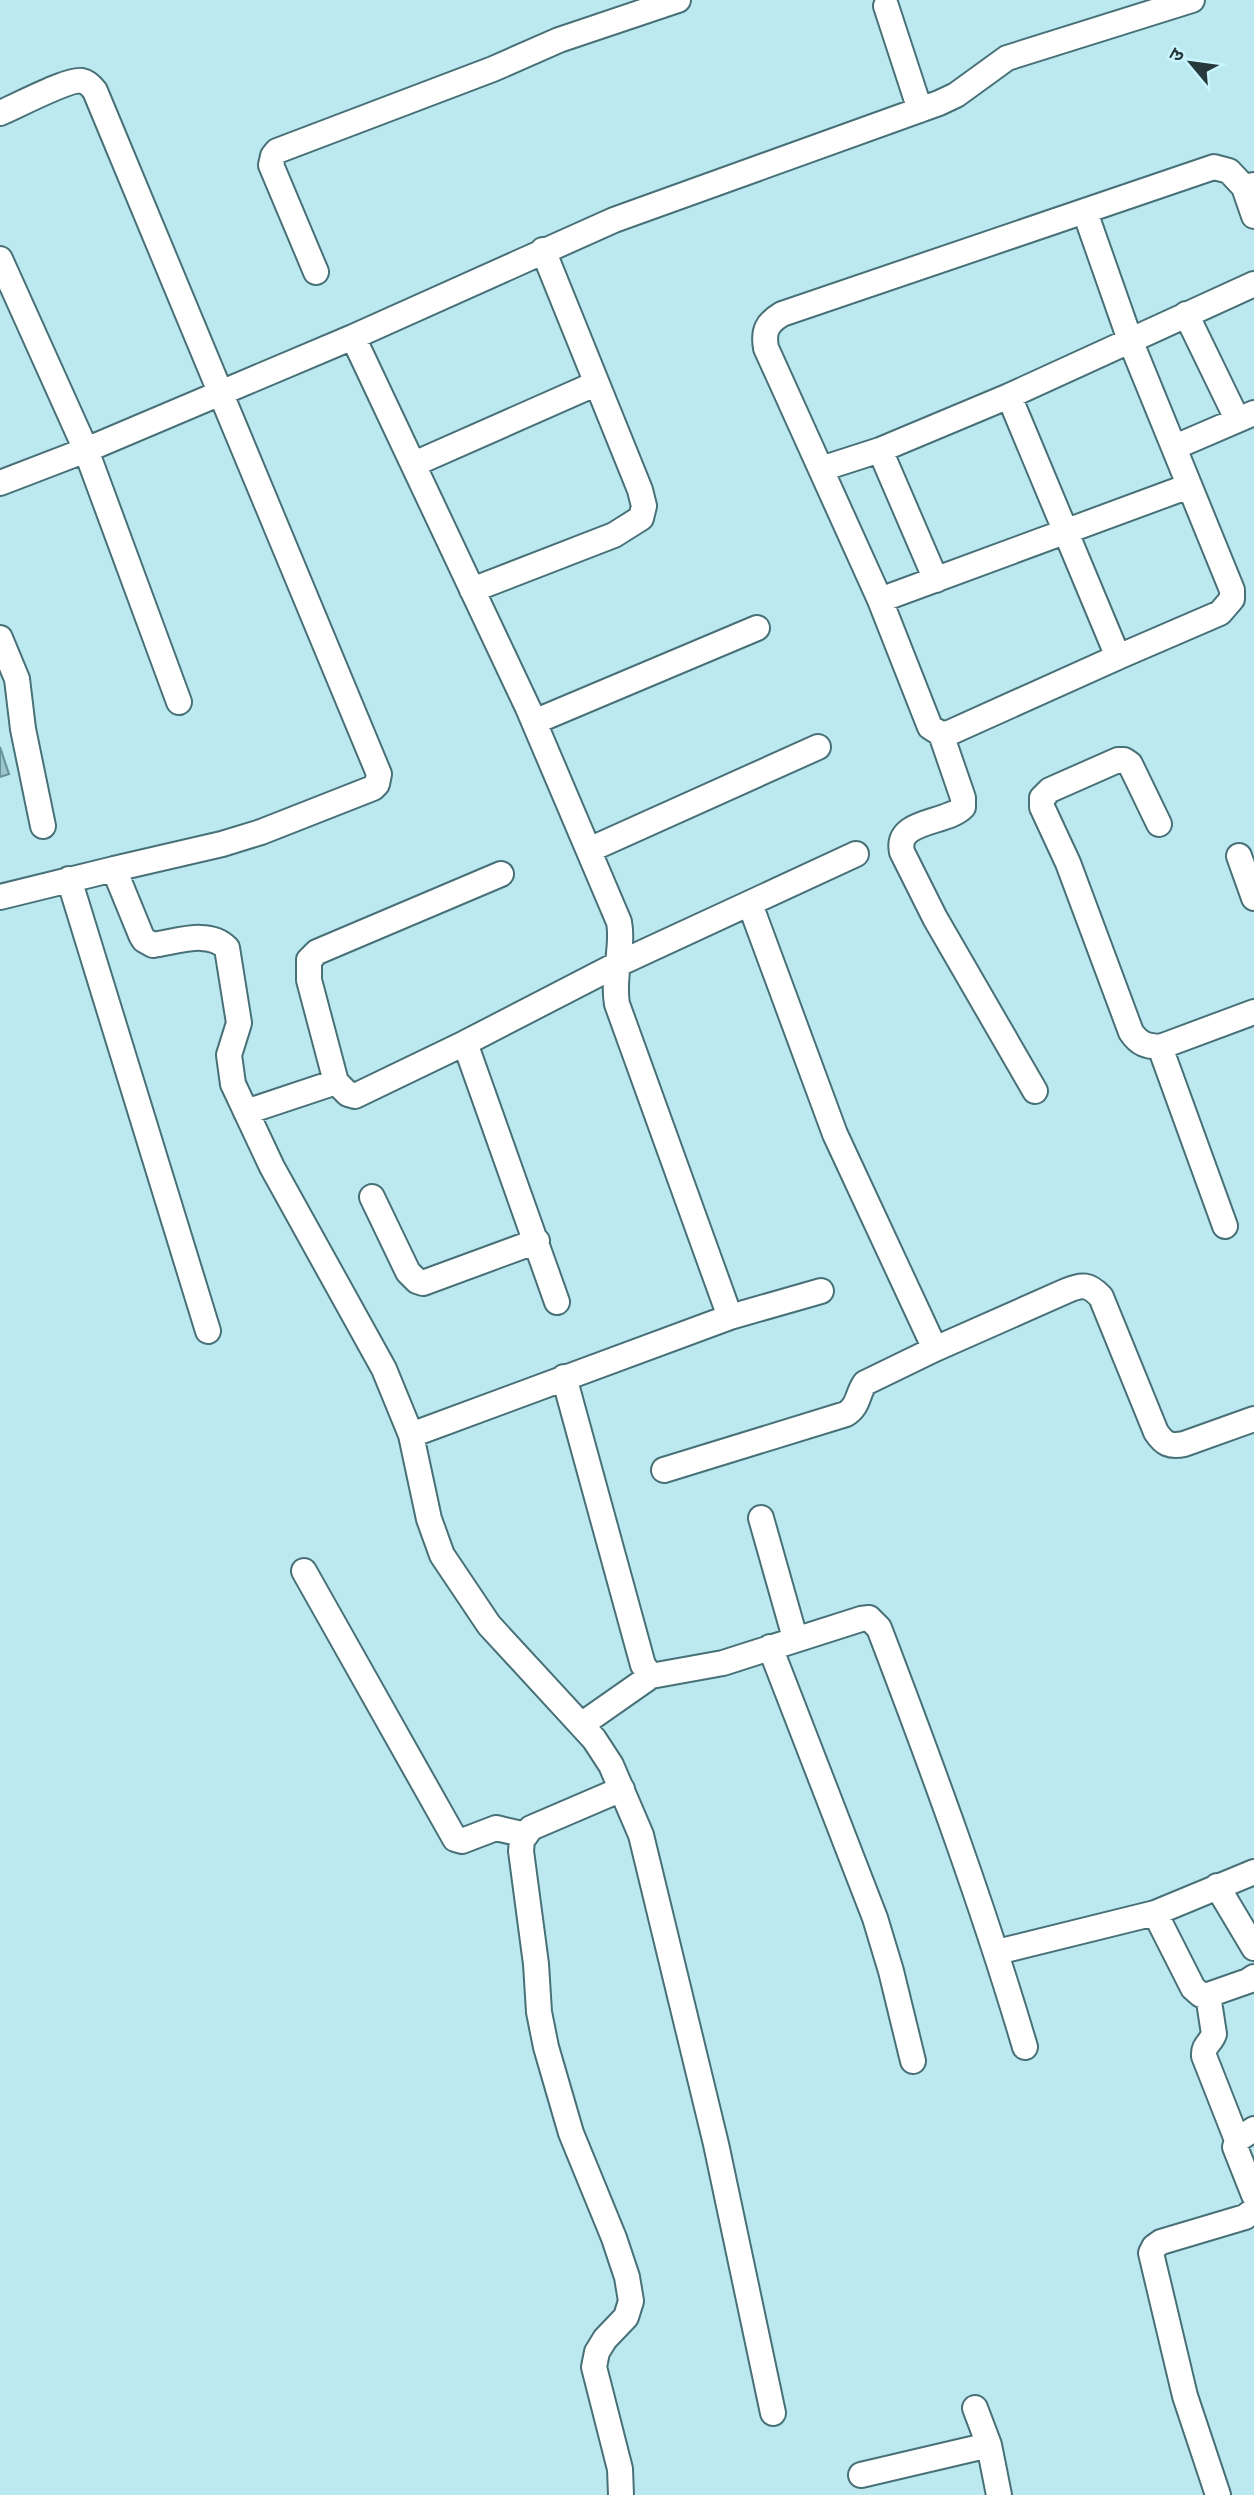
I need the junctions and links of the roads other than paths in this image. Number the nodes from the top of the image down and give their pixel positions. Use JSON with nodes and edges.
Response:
{"nodes":[{"id":1,"x":678,"y":0,"type":"edge"},
{"id":2,"x":1192,"y":0,"type":"edge"},
{"id":3,"x":886,"y":6,"type":"dead end"},
{"id":4,"x":920,"y":110,"type":"junction"},
{"id":5,"x":0,"y":114,"type":"edge"},
{"id":6,"x":1249,"y":186,"type":"edge"},
{"id":7,"x":1085,"y":212,"type":"junction"},
{"id":8,"x":1254,"y":216,"type":"edge"},
{"id":9,"x":543,"y":250,"type":"junction"},
{"id":10,"x":0,"y":259,"type":"edge"},
{"id":11,"x":316,"y":272,"type":"dead end"},
{"id":12,"x":1254,"y":284,"type":"edge"},
{"id":13,"x":1185,"y":314,"type":"junction"},
{"id":14,"x":353,"y":337,"type":"junction"},
{"id":15,"x":1130,"y":340,"type":"junction"},
{"id":16,"x":595,"y":384,"type":"junction"},
{"id":17,"x":219,"y":394,"type":"junction"},
{"id":18,"x":1009,"y":396,"type":"junction"},
{"id":19,"x":1246,"y":416,"type":"edge"},
{"id":20,"x":1175,"y":447,"type":"junction"},
{"id":21,"x":86,"y":450,"type":"junction"},
{"id":22,"x":880,"y":450,"type":"junction"},
{"id":23,"x":414,"y":464,"type":"junction"},
{"id":24,"x":821,"y":469,"type":"junction"},
{"id":25,"x":0,"y":483,"type":"edge"},
{"id":26,"x":1189,"y":486,"type":"junction"},
{"id":27,"x":1067,"y":532,"type":"junction"},
{"id":28,"x":936,"y":580,"type":"junction"},
{"id":29,"x":472,"y":590,"type":"junction"},
{"id":30,"x":880,"y":600,"type":"junction"},
{"id":31,"x":757,"y":628,"type":"dead end"},
{"id":32,"x":0,"y":638,"type":"edge"},
{"id":33,"x":1118,"y":657,"type":"junction"},
{"id":34,"x":6,"y":665,"type":"edge"},
{"id":35,"x":179,"y":702,"type":"dead end"},
{"id":36,"x":534,"y":722,"type":"junction"},
{"id":37,"x":941,"y":734,"type":"junction"},
{"id":38,"x":818,"y":747,"type":"dead end"},
{"id":39,"x":1159,"y":824,"type":"dead end"},
{"id":40,"x":43,"y":825,"type":"dead end"},
{"id":41,"x":589,"y":850,"type":"junction"},
{"id":42,"x":856,"y":854,"type":"dead end"},
{"id":43,"x":1239,"y":856,"type":"dead end"},
{"id":44,"x":114,"y":869,"type":"junction"},
{"id":45,"x":501,"y":874,"type":"dead end"},
{"id":46,"x":69,"y":879,"type":"junction"},
{"id":47,"x":0,"y":897,"type":"edge"},
{"id":48,"x":1254,"y":898,"type":"edge"},
{"id":49,"x":750,"y":904,"type":"junction"},
{"id":50,"x":616,"y":965,"type":"junction"},
{"id":51,"x":1254,"y":1012,"type":"edge"},
{"id":52,"x":465,"y":1044,"type":"junction"},
{"id":53,"x":1160,"y":1047,"type":"junction"},
{"id":54,"x":336,"y":1082,"type":"junction"},
{"id":55,"x":1035,"y":1091,"type":"dead end"},
{"id":56,"x":246,"y":1112,"type":"junction"},
{"id":57,"x":372,"y":1197,"type":"dead end"},
{"id":58,"x":1225,"y":1226,"type":"dead end"},
{"id":59,"x":537,"y":1241,"type":"junction"},
{"id":60,"x":821,"y":1291,"type":"dead end"},
{"id":61,"x":557,"y":1303,"type":"dead end"},
{"id":62,"x":730,"y":1317,"type":"junction"},
{"id":63,"x":208,"y":1331,"type":"dead end"},
{"id":64,"x":935,"y":1349,"type":"junction"},
{"id":65,"x":564,"y":1377,"type":"junction"},
{"id":66,"x":1254,"y":1419,"type":"edge"},
{"id":67,"x":411,"y":1435,"type":"junction"},
{"id":68,"x":664,"y":1471,"type":"dead end"},
{"id":69,"x":761,"y":1518,"type":"dead end"},
{"id":70,"x":304,"y":1571,"type":"dead end"},
{"id":71,"x":795,"y":1638,"type":"junction"},
{"id":72,"x":770,"y":1647,"type":"junction"},
{"id":73,"x":651,"y":1676,"type":"junction"},
{"id":74,"x":581,"y":1725,"type":"junction"},
{"id":75,"x":622,"y":1789,"type":"junction"},
{"id":76,"x":526,"y":1835,"type":"junction"},
{"id":77,"x":1254,"y":1872,"type":"edge"},
{"id":78,"x":1217,"y":1886,"type":"junction"},
{"id":79,"x":1155,"y":1913,"type":"junction"},
{"id":80,"x":1254,"y":1948,"type":"edge"},
{"id":81,"x":997,"y":1952,"type":"junction"},
{"id":82,"x":1254,"y":1977,"type":"edge"},
{"id":83,"x":1208,"y":1996,"type":"junction"},
{"id":84,"x":1025,"y":2047,"type":"dead end"},
{"id":85,"x":913,"y":2061,"type":"dead end"},
{"id":86,"x":1245,"y":2134,"type":"edge"},
{"id":87,"x":1254,"y":2195,"type":"edge"},
{"id":88,"x":1254,"y":2210,"type":"edge"},
{"id":89,"x":975,"y":2408,"type":"dead end"},
{"id":90,"x":773,"y":2413,"type":"dead end"},
{"id":91,"x":989,"y":2445,"type":"junction"},
{"id":92,"x":861,"y":2475,"type":"dead end"},
{"id":93,"x":621,"y":2495,"type":"edge"},
{"id":94,"x":999,"y":2495,"type":"edge"},
{"id":95,"x":1218,"y":2495,"type":"edge"}],
"edges":[{"from":1,"to":11,"type":"street"},
{"from":2,"to":4,"type":"street"},
{"from":3,"to":4,"type":"street"},
{"from":4,"to":9,"type":"street"},
{"from":5,"to":17,"type":"street"},
{"from":6,"to":7,"type":"street"},
{"from":6,"to":8,"type":"street"},
{"from":7,"to":15,"type":"street"},
{"from":7,"to":24,"type":"street"},
{"from":9,"to":14,"type":"street"},
{"from":9,"to":16,"type":"street"},
{"from":10,"to":21,"type":"street"},
{"from":12,"to":13,"type":"street"},
{"from":13,"to":15,"type":"street"},
{"from":13,"to":19,"type":"street"},
{"from":14,"to":17,"type":"street"},
{"from":14,"to":23,"type":"street"},
{"from":15,"to":18,"type":"street"},
{"from":15,"to":20,"type":"street"},
{"from":16,"to":23,"type":"street"},
{"from":16,"to":29,"type":"street"},
{"from":17,"to":21,"type":"street"},
{"from":17,"to":44,"type":"street"},
{"from":18,"to":22,"type":"street"},
{"from":18,"to":27,"type":"street"},
{"from":19,"to":20,"type":"street"},
{"from":20,"to":26,"type":"street"},
{"from":21,"to":25,"type":"street"},
{"from":21,"to":35,"type":"street"},
{"from":22,"to":24,"type":"street"},
{"from":22,"to":28,"type":"street"},
{"from":23,"to":29,"type":"street"},
{"from":24,"to":30,"type":"street"},
{"from":26,"to":27,"type":"street"},
{"from":26,"to":33,"type":"street"},
{"from":27,"to":28,"type":"street"},
{"from":27,"to":33,"type":"street"},
{"from":28,"to":30,"type":"street"},
{"from":29,"to":36,"type":"street"},
{"from":30,"to":37,"type":"street"},
{"from":31,"to":36,"type":"street"},
{"from":32,"to":34,"type":"street"},
{"from":33,"to":37,"type":"street"},
{"from":34,"to":40,"type":"street"},
{"from":36,"to":41,"type":"street"},
{"from":37,"to":55,"type":"street"},
{"from":38,"to":41,"type":"street"},
{"from":39,"to":53,"type":"street"},
{"from":41,"to":50,"type":"street"},
{"from":42,"to":49,"type":"street"},
{"from":43,"to":48,"type":"street"},
{"from":44,"to":46,"type":"street"},
{"from":44,"to":56,"type":"street"},
{"from":45,"to":54,"type":"street"},
{"from":46,"to":47,"type":"street"},
{"from":46,"to":63,"type":"street"},
{"from":49,"to":50,"type":"street"},
{"from":49,"to":64,"type":"street"},
{"from":50,"to":52,"type":"street"},
{"from":50,"to":62,"type":"street"},
{"from":51,"to":53,"type":"street"},
{"from":52,"to":54,"type":"street"},
{"from":52,"to":59,"type":"street"},
{"from":53,"to":58,"type":"street"},
{"from":54,"to":56,"type":"street"},
{"from":56,"to":67,"type":"street"},
{"from":57,"to":59,"type":"street"},
{"from":59,"to":61,"type":"street"},
{"from":60,"to":62,"type":"street"},
{"from":62,"to":65,"type":"street"},
{"from":64,"to":66,"type":"street"},
{"from":64,"to":68,"type":"street"},
{"from":65,"to":67,"type":"street"},
{"from":65,"to":73,"type":"street"},
{"from":67,"to":74,"type":"street"},
{"from":69,"to":71,"type":"street"},
{"from":70,"to":76,"type":"street"},
{"from":71,"to":72,"type":"street"},
{"from":71,"to":81,"type":"street"},
{"from":72,"to":73,"type":"street"},
{"from":72,"to":85,"type":"street"},
{"from":73,"to":74,"type":"street"},
{"from":74,"to":75,"type":"street"},
{"from":75,"to":76,"type":"street"},
{"from":75,"to":90,"type":"street"},
{"from":76,"to":93,"type":"street"},
{"from":77,"to":78,"type":"street"},
{"from":78,"to":79,"type":"street"},
{"from":78,"to":80,"type":"street"},
{"from":79,"to":81,"type":"street"},
{"from":79,"to":83,"type":"street"},
{"from":81,"to":84,"type":"street"},
{"from":82,"to":83,"type":"street"},
{"from":83,"to":86,"type":"street"},
{"from":86,"to":87,"type":"street"},
{"from":88,"to":95,"type":"street"},
{"from":89,"to":91,"type":"street"},
{"from":91,"to":92,"type":"street"},
{"from":91,"to":94,"type":"street"}]}
